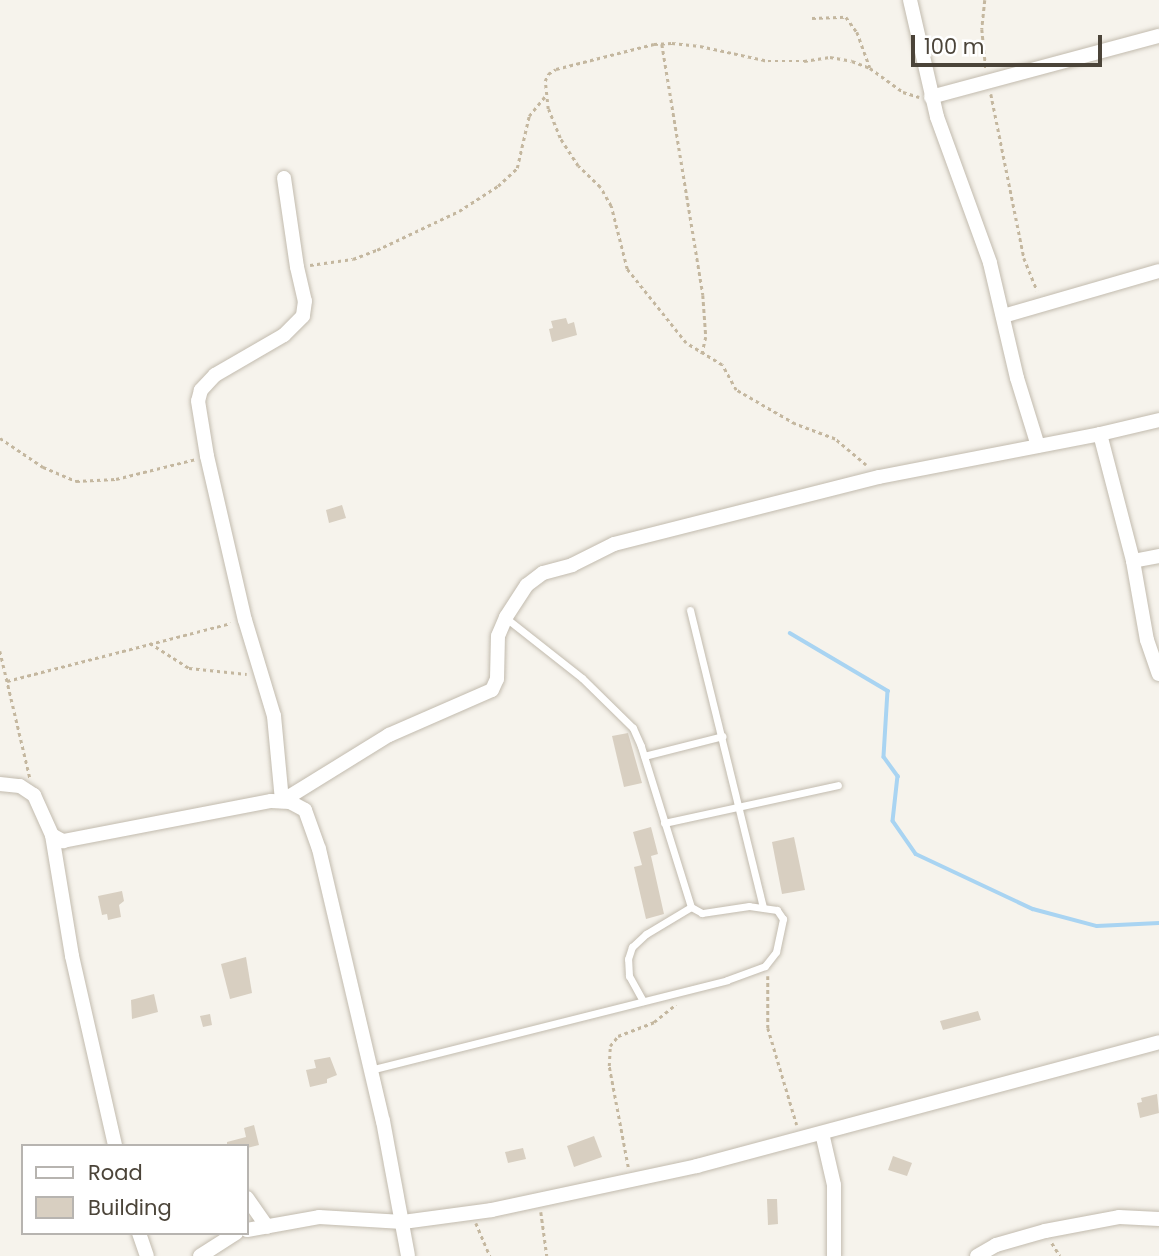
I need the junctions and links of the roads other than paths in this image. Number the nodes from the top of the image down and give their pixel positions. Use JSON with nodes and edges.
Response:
{"nodes":[{"id":1,"x":910,"y":0,"type":"edge"},
{"id":2,"x":1159,"y":36,"type":"edge"},
{"id":3,"x":931,"y":97,"type":"junction"},
{"id":4,"x":284,"y":178,"type":"dead end"},
{"id":5,"x":1159,"y":271,"type":"edge"},
{"id":6,"x":1003,"y":316,"type":"junction"},
{"id":7,"x":1159,"y":420,"type":"edge"},
{"id":8,"x":1100,"y":434,"type":"junction"},
{"id":9,"x":1038,"y":446,"type":"junction"},
{"id":10,"x":1159,"y":556,"type":"edge"},
{"id":11,"x":1133,"y":561,"type":"junction"},
{"id":12,"x":690,"y":610,"type":"dead end"},
{"id":13,"x":506,"y":617,"type":"junction"},
{"id":14,"x":1159,"y":674,"type":"edge"},
{"id":15,"x":723,"y":736,"type":"junction"},
{"id":16,"x":645,"y":756,"type":"junction"},
{"id":17,"x":0,"y":784,"type":"edge"},
{"id":18,"x":838,"y":785,"type":"dead end"},
{"id":19,"x":282,"y":801,"type":"junction"},
{"id":20,"x":740,"y":806,"type":"junction"},
{"id":21,"x":664,"y":823,"type":"junction"},
{"id":22,"x":52,"y":835,"type":"junction"},
{"id":23,"x":691,"y":907,"type":"junction"},
{"id":24,"x":763,"y":907,"type":"junction"},
{"id":25,"x":643,"y":1001,"type":"junction"},
{"id":26,"x":1159,"y":1042,"type":"edge"},
{"id":27,"x":370,"y":1070,"type":"junction"},
{"id":28,"x":822,"y":1133,"type":"junction"},
{"id":29,"x":115,"y":1144,"type":"edge"},
{"id":30,"x":248,"y":1199,"type":"edge"},
{"id":31,"x":1159,"y":1219,"type":"edge"},
{"id":32,"x":403,"y":1222,"type":"junction"},
{"id":33,"x":267,"y":1227,"type":"junction"},
{"id":34,"x":248,"y":1230,"type":"edge"},
{"id":35,"x":140,"y":1235,"type":"edge"},
{"id":36,"x":233,"y":1235,"type":"edge"},
{"id":37,"x":147,"y":1256,"type":"edge"},
{"id":38,"x":200,"y":1256,"type":"edge"},
{"id":39,"x":408,"y":1256,"type":"edge"},
{"id":40,"x":834,"y":1256,"type":"edge"},
{"id":41,"x":977,"y":1256,"type":"edge"}],
"edges":[{"from":1,"to":3,"type":"street"},
{"from":2,"to":3,"type":"street"},
{"from":3,"to":6,"type":"street"},
{"from":4,"to":19,"type":"street"},
{"from":5,"to":6,"type":"street"},
{"from":6,"to":9,"type":"street"},
{"from":7,"to":8,"type":"street"},
{"from":8,"to":9,"type":"street"},
{"from":8,"to":11,"type":"street"},
{"from":9,"to":13,"type":"street"},
{"from":10,"to":11,"type":"street"},
{"from":11,"to":14,"type":"street"},
{"from":12,"to":15,"type":"lane"},
{"from":13,"to":16,"type":"lane"},
{"from":13,"to":19,"type":"street"},
{"from":15,"to":16,"type":"lane"},
{"from":15,"to":20,"type":"lane"},
{"from":16,"to":21,"type":"lane"},
{"from":17,"to":22,"type":"street"},
{"from":18,"to":20,"type":"lane"},
{"from":19,"to":22,"type":"street"},
{"from":19,"to":27,"type":"street"},
{"from":20,"to":21,"type":"lane"},
{"from":20,"to":24,"type":"lane"},
{"from":21,"to":23,"type":"lane"},
{"from":22,"to":29,"type":"street"},
{"from":23,"to":24,"type":"lane"},
{"from":23,"to":25,"type":"lane"},
{"from":24,"to":25,"type":"lane"},
{"from":25,"to":27,"type":"lane"},
{"from":26,"to":28,"type":"street"},
{"from":27,"to":32,"type":"street"},
{"from":28,"to":32,"type":"street"},
{"from":28,"to":40,"type":"street"},
{"from":30,"to":33,"type":"street"},
{"from":31,"to":41,"type":"street"},
{"from":32,"to":33,"type":"street"},
{"from":32,"to":39,"type":"street"},
{"from":33,"to":34,"type":"street"},
{"from":35,"to":37,"type":"street"},
{"from":36,"to":38,"type":"street"}]}
